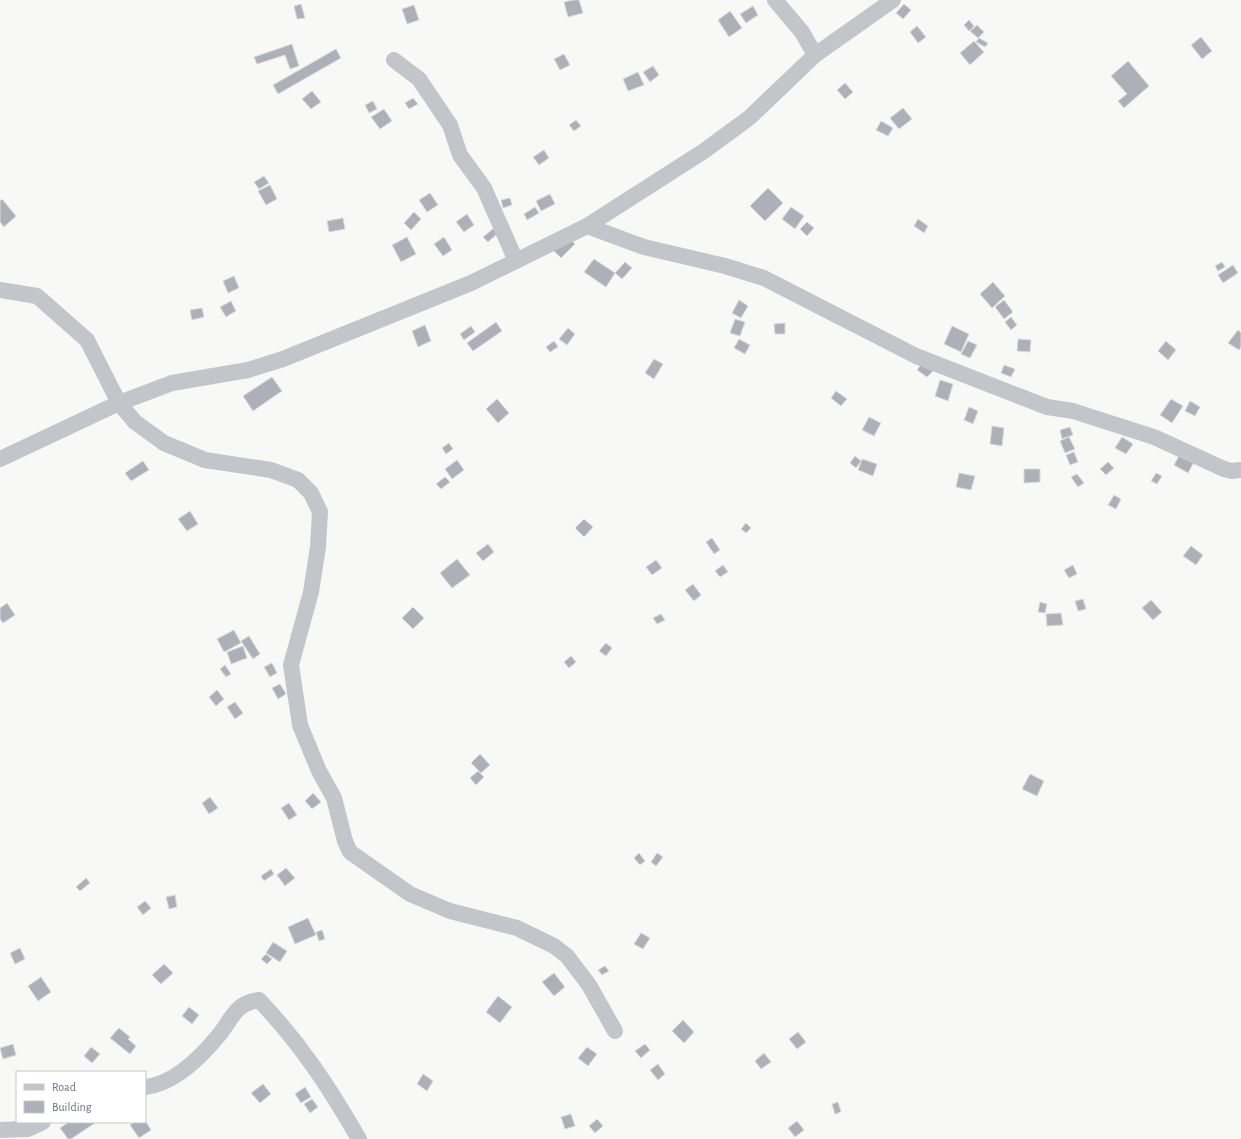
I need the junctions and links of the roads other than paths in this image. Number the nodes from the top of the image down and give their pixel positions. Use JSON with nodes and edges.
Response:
{"nodes":[{"id":1,"x":775,"y":0,"type":"edge"},
{"id":2,"x":893,"y":0,"type":"edge"},
{"id":3,"x":815,"y":55,"type":"junction"},
{"id":4,"x":394,"y":60,"type":"dead end"},
{"id":5,"x":587,"y":226,"type":"junction"},
{"id":6,"x":516,"y":261,"type":"junction"},
{"id":7,"x":0,"y":290,"type":"edge"},
{"id":8,"x":119,"y":403,"type":"junction"},
{"id":9,"x":0,"y":459,"type":"edge"},
{"id":10,"x":1241,"y":470,"type":"edge"},
{"id":11,"x":615,"y":1031,"type":"dead end"},
{"id":12,"x":146,"y":1087,"type":"edge"},
{"id":13,"x":41,"y":1123,"type":"edge"},
{"id":14,"x":0,"y":1130,"type":"edge"},
{"id":15,"x":359,"y":1139,"type":"edge"}],
"edges":[{"from":1,"to":3,"type":"street"},
{"from":2,"to":3,"type":"street"},
{"from":3,"to":5,"type":"street"},
{"from":4,"to":6,"type":"street"},
{"from":5,"to":6,"type":"street"},
{"from":5,"to":10,"type":"street"},
{"from":6,"to":8,"type":"street"},
{"from":7,"to":8,"type":"street"},
{"from":8,"to":9,"type":"street"},
{"from":8,"to":11,"type":"street"},
{"from":12,"to":15,"type":"street"},
{"from":13,"to":14,"type":"street"}]}
